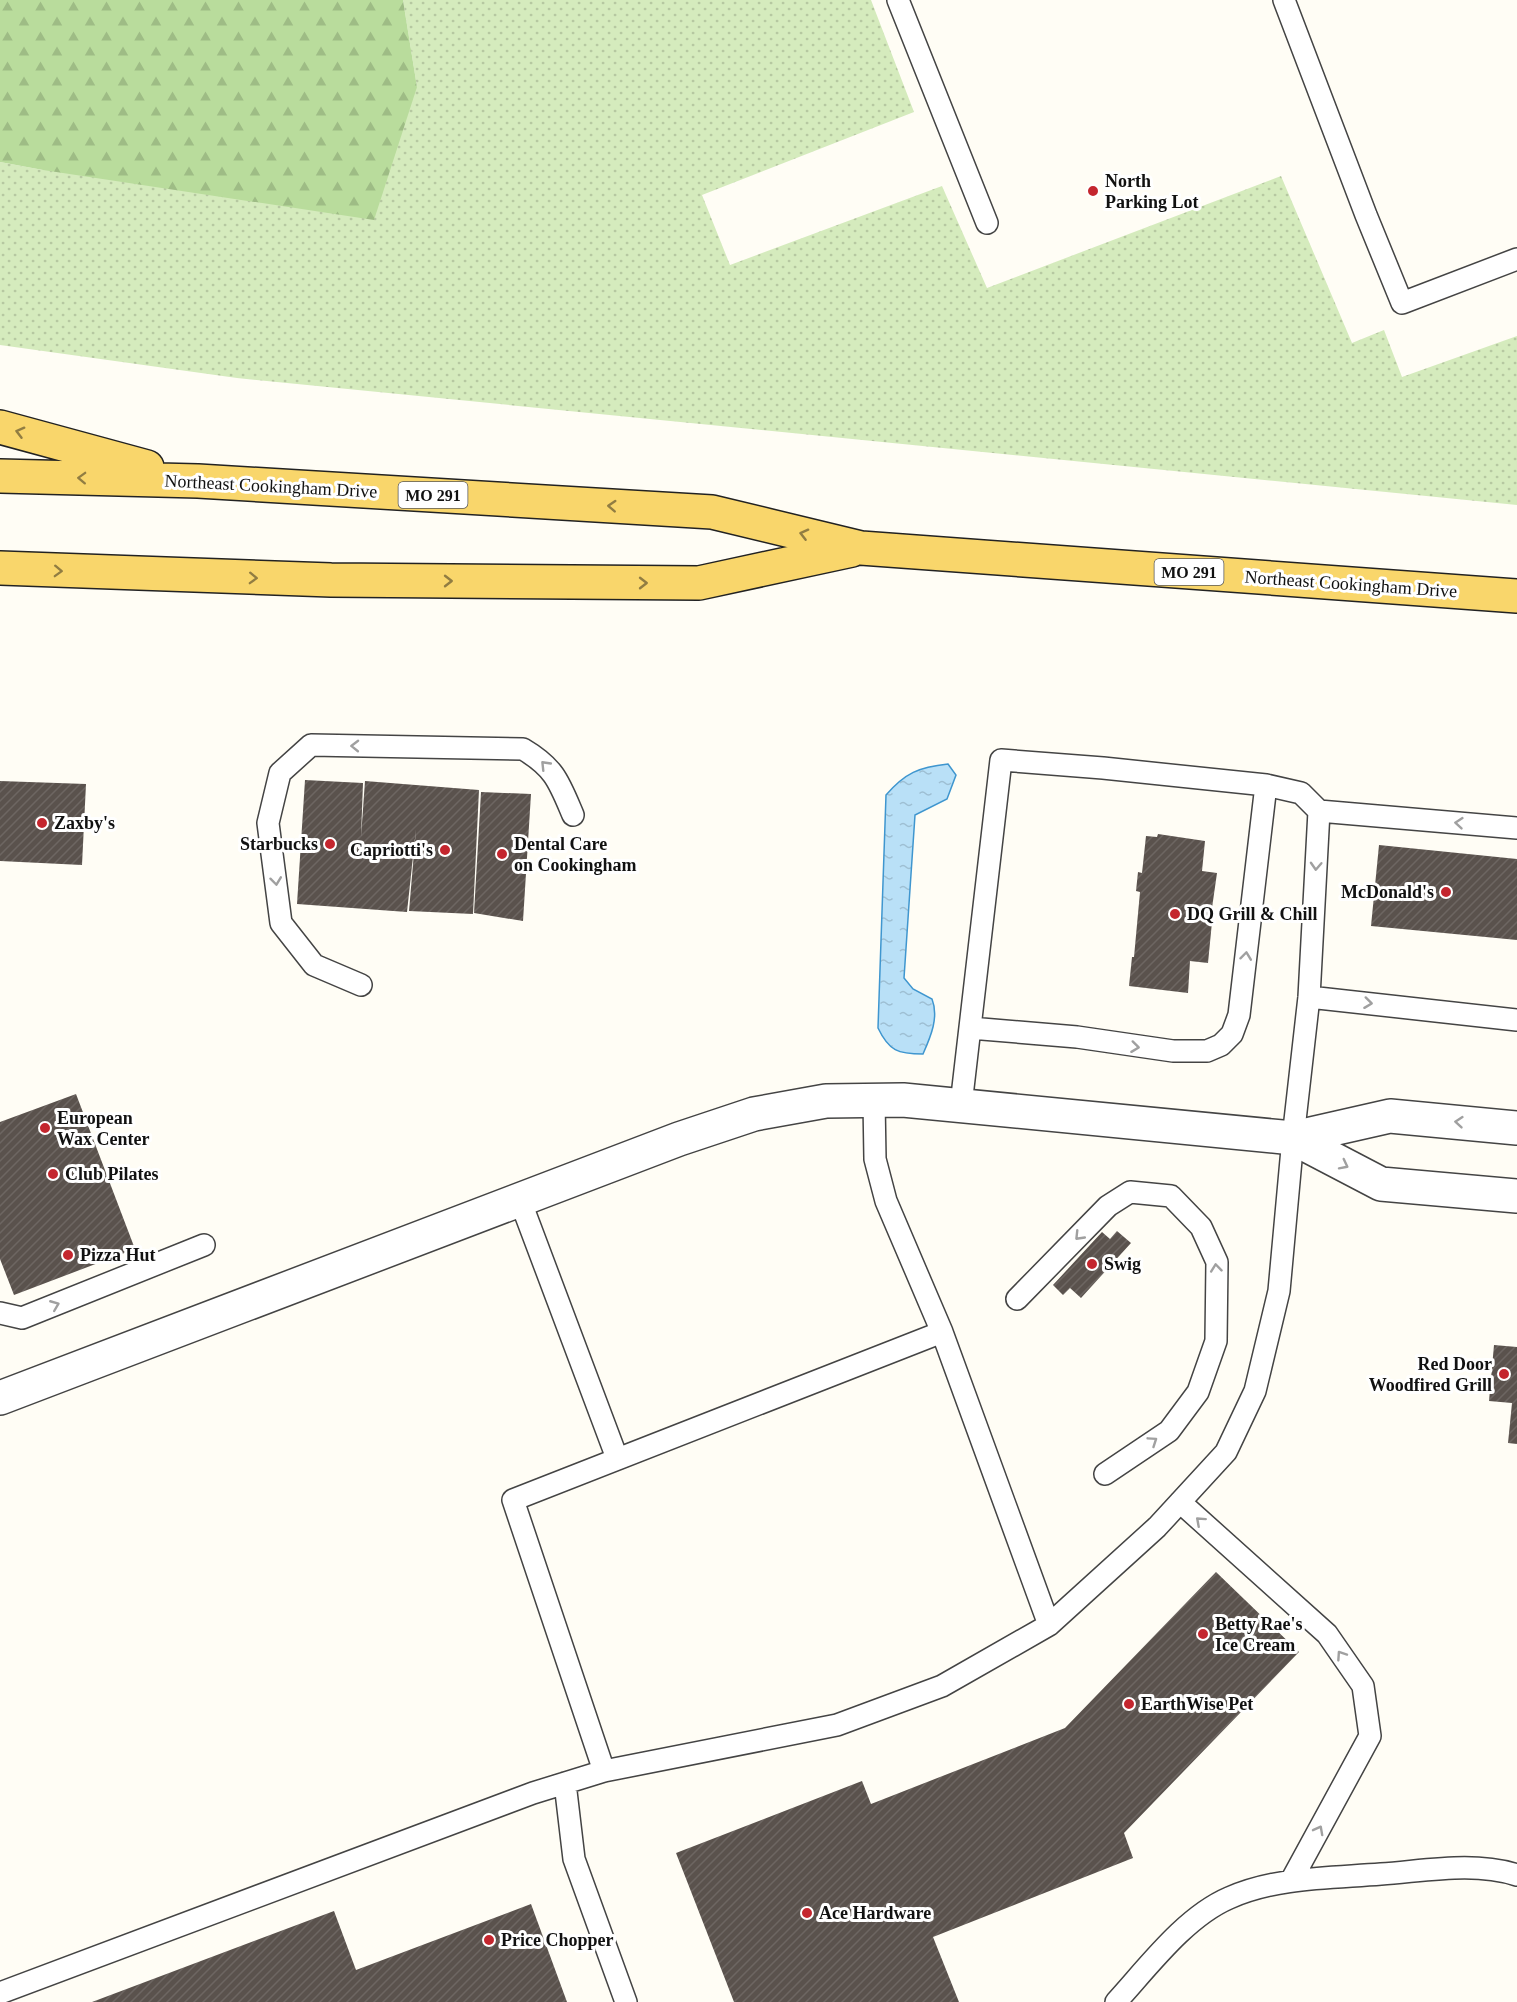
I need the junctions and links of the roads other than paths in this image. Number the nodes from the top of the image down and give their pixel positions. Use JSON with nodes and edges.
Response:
{"nodes":[{"id":1,"x":898,"y":0,"type":"edge"},
{"id":2,"x":1284,"y":0,"type":"edge"},
{"id":3,"x":987,"y":223,"type":"dead end"},
{"id":4,"x":1517,"y":259,"type":"edge"},
{"id":5,"x":0,"y":427,"type":"edge"},
{"id":6,"x":0,"y":476,"type":"edge"},
{"id":7,"x":198,"y":481,"type":"junction"},
{"id":8,"x":861,"y":548,"type":"junction"},
{"id":9,"x":0,"y":568,"type":"edge"},
{"id":10,"x":1517,"y":596,"type":"edge"},
{"id":11,"x":1266,"y":785,"type":"junction"},
{"id":12,"x":1319,"y":811,"type":"junction"},
{"id":13,"x":573,"y":815,"type":"dead end"},
{"id":14,"x":1517,"y":828,"type":"edge"},
{"id":15,"x":362,"y":985,"type":"dead end"},
{"id":16,"x":1309,"y":997,"type":"junction"},
{"id":17,"x":1517,"y":1020,"type":"edge"},
{"id":18,"x":970,"y":1028,"type":"junction"},
{"id":19,"x":873,"y":1101,"type":"junction"},
{"id":20,"x":961,"y":1105,"type":"junction"},
{"id":21,"x":1517,"y":1128,"type":"edge"},
{"id":22,"x":1293,"y":1138,"type":"junction"},
{"id":23,"x":1517,"y":1196,"type":"edge"},
{"id":24,"x":520,"y":1200,"type":"junction"},
{"id":25,"x":204,"y":1245,"type":"dead end"},
{"id":26,"x":1017,"y":1299,"type":"dead end"},
{"id":27,"x":0,"y":1313,"type":"edge"},
{"id":28,"x":942,"y":1332,"type":"junction"},
{"id":29,"x":0,"y":1398,"type":"edge"},
{"id":30,"x":617,"y":1458,"type":"junction"},
{"id":31,"x":1105,"y":1474,"type":"dead end"},
{"id":32,"x":1180,"y":1502,"type":"junction"},
{"id":33,"x":1049,"y":1625,"type":"junction"},
{"id":34,"x":604,"y":1771,"type":"junction"},
{"id":35,"x":565,"y":1783,"type":"junction"},
{"id":36,"x":1517,"y":1875,"type":"edge"},
{"id":37,"x":1291,"y":1881,"type":"junction"},
{"id":38,"x":0,"y":1993,"type":"edge"},
{"id":39,"x":626,"y":2002,"type":"edge"},
{"id":40,"x":1116,"y":2002,"type":"edge"}],
"edges":[{"from":1,"to":3,"type":"lane"},
{"from":2,"to":4,"type":"lane"},
{"from":7,"to":5,"type":"main road","one_way":true},
{"from":7,"to":6,"type":"main road","name":"Northeast Cookingham Drive","number":"MO 291","one_way":true},
{"from":8,"to":7,"type":"main road","name":"Northeast Cookingham Drive","number":"MO 291","one_way":true},
{"from":9,"to":8,"type":"main road","name":"Northeast Cookingham Drive","number":"MO 291","one_way":true},
{"from":8,"to":10,"type":"main road","name":"Northeast Cookingham Drive","number":"MO 291"},
{"from":11,"to":12,"type":"lane"},
{"from":18,"to":11,"type":"lane","one_way":true},
{"from":11,"to":18,"type":"lane"},
{"from":14,"to":12,"type":"lane","one_way":true},
{"from":12,"to":16,"type":"lane","one_way":true},
{"from":13,"to":15,"type":"lane","one_way":true},
{"from":16,"to":17,"type":"lane","one_way":true},
{"from":16,"to":22,"type":"lane"},
{"from":18,"to":20,"type":"lane"},
{"from":19,"to":20,"type":"street"},
{"from":19,"to":24,"type":"street"},
{"from":19,"to":28,"type":"lane"},
{"from":20,"to":22,"type":"street"},
{"from":21,"to":22,"type":"street","one_way":true},
{"from":22,"to":23,"type":"street","one_way":true},
{"from":22,"to":32,"type":"lane"},
{"from":24,"to":29,"type":"street"},
{"from":24,"to":30,"type":"lane"},
{"from":27,"to":25,"type":"lane","one_way":true},
{"from":31,"to":26,"type":"lane","one_way":true},
{"from":28,"to":30,"type":"lane"},
{"from":28,"to":33,"type":"lane"},
{"from":30,"to":34,"type":"lane"},
{"from":32,"to":33,"type":"lane"},
{"from":37,"to":32,"type":"lane","one_way":true},
{"from":33,"to":34,"type":"lane"},
{"from":34,"to":35,"type":"lane"},
{"from":35,"to":38,"type":"lane"},
{"from":35,"to":39,"type":"lane"},
{"from":36,"to":37,"type":"lane"},
{"from":37,"to":40,"type":"lane"}]}
